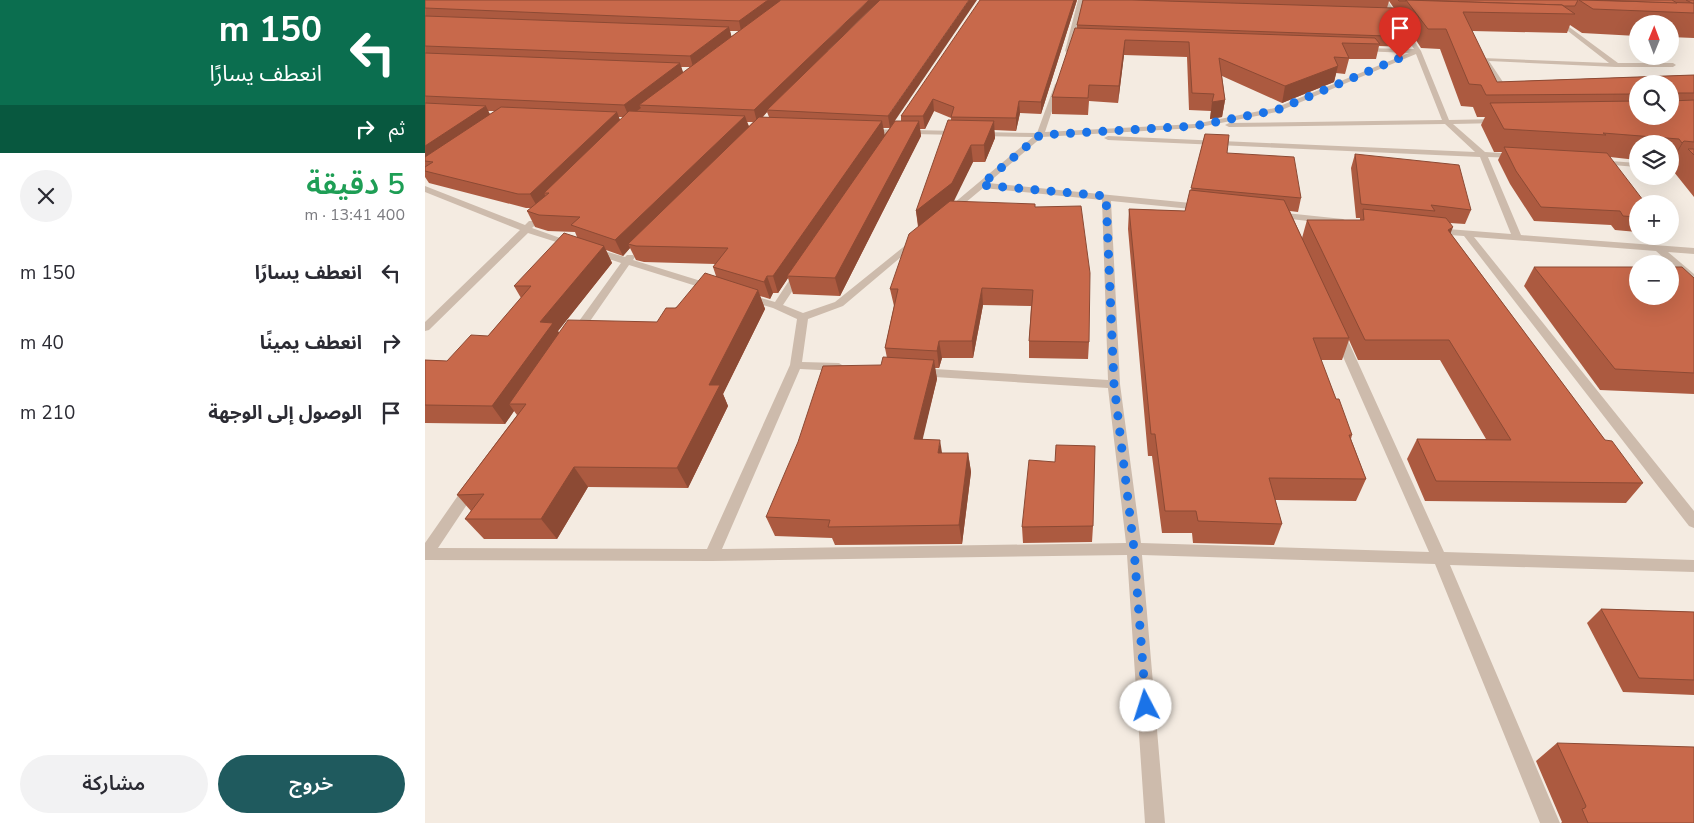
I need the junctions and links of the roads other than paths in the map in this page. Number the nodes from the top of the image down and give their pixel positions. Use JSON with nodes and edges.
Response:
{"nodes":[{"id":1,"x":1384,"y":0,"type":"edge"},
{"id":2,"x":1081,"y":2,"type":"edge"},
{"id":3,"x":1090,"y":4,"type":"edge"},
{"id":4,"x":1384,"y":15,"type":"edge"},
{"id":5,"x":1393,"y":15,"type":"junction"},
{"id":6,"x":1403,"y":15,"type":"edge"},
{"id":7,"x":1548,"y":20,"type":"edge"},
{"id":8,"x":1557,"y":20,"type":"junction"},
{"id":9,"x":1567,"y":21,"type":"edge"},
{"id":10,"x":1071,"y":39,"type":"junction"},
{"id":11,"x":1081,"y":40,"type":"edge"},
{"id":12,"x":1349,"y":49,"type":"edge"},
{"id":13,"x":1418,"y":51,"type":"junction"},
{"id":14,"x":1065,"y":58,"type":"edge"},
{"id":15,"x":1616,"y":64,"type":"junction"},
{"id":16,"x":1629,"y":64,"type":"edge"},
{"id":17,"x":1060,"y":77,"type":"edge"},
{"id":18,"x":1500,"y":82,"type":"edge"},
{"id":19,"x":1505,"y":121,"type":"edge"},
{"id":20,"x":1446,"y":122,"type":"junction"},
{"id":21,"x":1195,"y":126,"type":"junction"},
{"id":22,"x":857,"y":130,"type":"edge"},
{"id":23,"x":963,"y":133,"type":"edge"},
{"id":24,"x":973,"y":133,"type":"edge"},
{"id":25,"x":1040,"y":135,"type":"junction"},
{"id":26,"x":1483,"y":154,"type":"junction"},
{"id":27,"x":1526,"y":156,"type":"edge"},
{"id":28,"x":1591,"y":162,"type":"edge"},
{"id":29,"x":1629,"y":164,"type":"edge"},
{"id":30,"x":1679,"y":169,"type":"edge"},
{"id":31,"x":1694,"y":170,"type":"edge"},
{"id":32,"x":981,"y":185,"type":"junction"},
{"id":33,"x":425,"y":189,"type":"edge"},
{"id":34,"x":1106,"y":196,"type":"junction"},
{"id":35,"x":1215,"y":208,"type":"edge"},
{"id":36,"x":1265,"y":214,"type":"edge"},
{"id":37,"x":540,"y":215,"type":"edge"},
{"id":38,"x":944,"y":216,"type":"edge"},
{"id":39,"x":1285,"y":216,"type":"junction"},
{"id":40,"x":1352,"y":223,"type":"edge"},
{"id":41,"x":526,"y":228,"type":"junction"},
{"id":42,"x":1429,"y":231,"type":"edge"},
{"id":43,"x":1293,"y":234,"type":"edge"},
{"id":44,"x":922,"y":235,"type":"edge"},
{"id":45,"x":1468,"y":235,"type":"junction"},
{"id":46,"x":1517,"y":238,"type":"junction"},
{"id":47,"x":1657,"y":247,"type":"junction"},
{"id":48,"x":638,"y":248,"type":"edge"},
{"id":49,"x":1694,"y":251,"type":"edge"},
{"id":50,"x":625,"y":262,"type":"junction"},
{"id":51,"x":804,"y":266,"type":"edge"},
{"id":52,"x":1694,"y":279,"type":"edge"},
{"id":53,"x":720,"y":290,"type":"edge"},
{"id":54,"x":739,"y":295,"type":"edge"},
{"id":55,"x":777,"y":306,"type":"junction"},
{"id":56,"x":803,"y":317,"type":"junction"},
{"id":57,"x":1334,"y":324,"type":"edge"},
{"id":58,"x":425,"y":328,"type":"edge"},
{"id":59,"x":570,"y":343,"type":"edge"},
{"id":60,"x":796,"y":365,"type":"junction"},
{"id":61,"x":856,"y":368,"type":"edge"},
{"id":62,"x":905,"y":372,"type":"edge"},
{"id":63,"x":1114,"y":384,"type":"junction"},
{"id":64,"x":476,"y":481,"type":"edge"},
{"id":65,"x":1694,"y":522,"type":"edge"},
{"id":66,"x":1134,"y":549,"type":"junction"},
{"id":67,"x":426,"y":554,"type":"edge"},
{"id":68,"x":712,"y":555,"type":"junction"},
{"id":69,"x":1440,"y":559,"type":"junction"},
{"id":70,"x":1694,"y":566,"type":"edge"},
{"id":71,"x":1155,"y":823,"type":"edge"},
{"id":72,"x":1550,"y":823,"type":"edge"}],
"edges":[{"from":1,"to":5,"type":"street"},
{"from":2,"to":3,"type":"street"},
{"from":2,"to":10,"type":"street"},
{"from":4,"to":5,"type":"street"},
{"from":5,"to":6,"type":"street"},
{"from":5,"to":13,"type":"street"},
{"from":7,"to":8,"type":"street"},
{"from":8,"to":9,"type":"street"},
{"from":8,"to":15,"type":"street"},
{"from":10,"to":11,"type":"street"},
{"from":10,"to":14,"type":"street"},
{"from":12,"to":13,"type":"street"},
{"from":13,"to":20,"type":"street"},
{"from":13,"to":21,"type":"street"},
{"from":15,"to":16,"type":"street"},
{"from":15,"to":18,"type":"street"},
{"from":17,"to":25,"type":"street"},
{"from":19,"to":20,"type":"street"},
{"from":20,"to":21,"type":"street"},
{"from":20,"to":26,"type":"street"},
{"from":21,"to":25,"type":"street"},
{"from":22,"to":23,"type":"street"},
{"from":24,"to":25,"type":"street"},
{"from":25,"to":26,"type":"street"},
{"from":25,"to":32,"type":"street"},
{"from":26,"to":27,"type":"street"},
{"from":26,"to":46,"type":"street"},
{"from":28,"to":29,"type":"street"},
{"from":30,"to":31,"type":"street"},
{"from":32,"to":34,"type":"street"},
{"from":32,"to":38,"type":"street"},
{"from":33,"to":41,"type":"street"},
{"from":34,"to":35,"type":"street"},
{"from":34,"to":63,"type":"street"},
{"from":36,"to":39,"type":"street"},
{"from":37,"to":41,"type":"street"},
{"from":39,"to":40,"type":"street"},
{"from":39,"to":43,"type":"street"},
{"from":41,"to":50,"type":"street"},
{"from":41,"to":58,"type":"street"},
{"from":42,"to":45,"type":"street"},
{"from":44,"to":56,"type":"street"},
{"from":45,"to":46,"type":"street"},
{"from":45,"to":65,"type":"street"},
{"from":46,"to":47,"type":"street"},
{"from":47,"to":49,"type":"street"},
{"from":47,"to":52,"type":"street"},
{"from":48,"to":50,"type":"street"},
{"from":50,"to":53,"type":"street"},
{"from":50,"to":59,"type":"street"},
{"from":51,"to":55,"type":"street"},
{"from":54,"to":55,"type":"street"},
{"from":55,"to":56,"type":"street"},
{"from":56,"to":60,"type":"street"},
{"from":57,"to":69,"type":"street"},
{"from":60,"to":61,"type":"street"},
{"from":60,"to":68,"type":"street"},
{"from":62,"to":63,"type":"street"},
{"from":63,"to":66,"type":"street"},
{"from":64,"to":67,"type":"street"},
{"from":66,"to":68,"type":"street"},
{"from":66,"to":69,"type":"street"},
{"from":66,"to":71,"type":"street"},
{"from":67,"to":68,"type":"street"},
{"from":69,"to":70,"type":"street"},
{"from":69,"to":72,"type":"street"}]}
